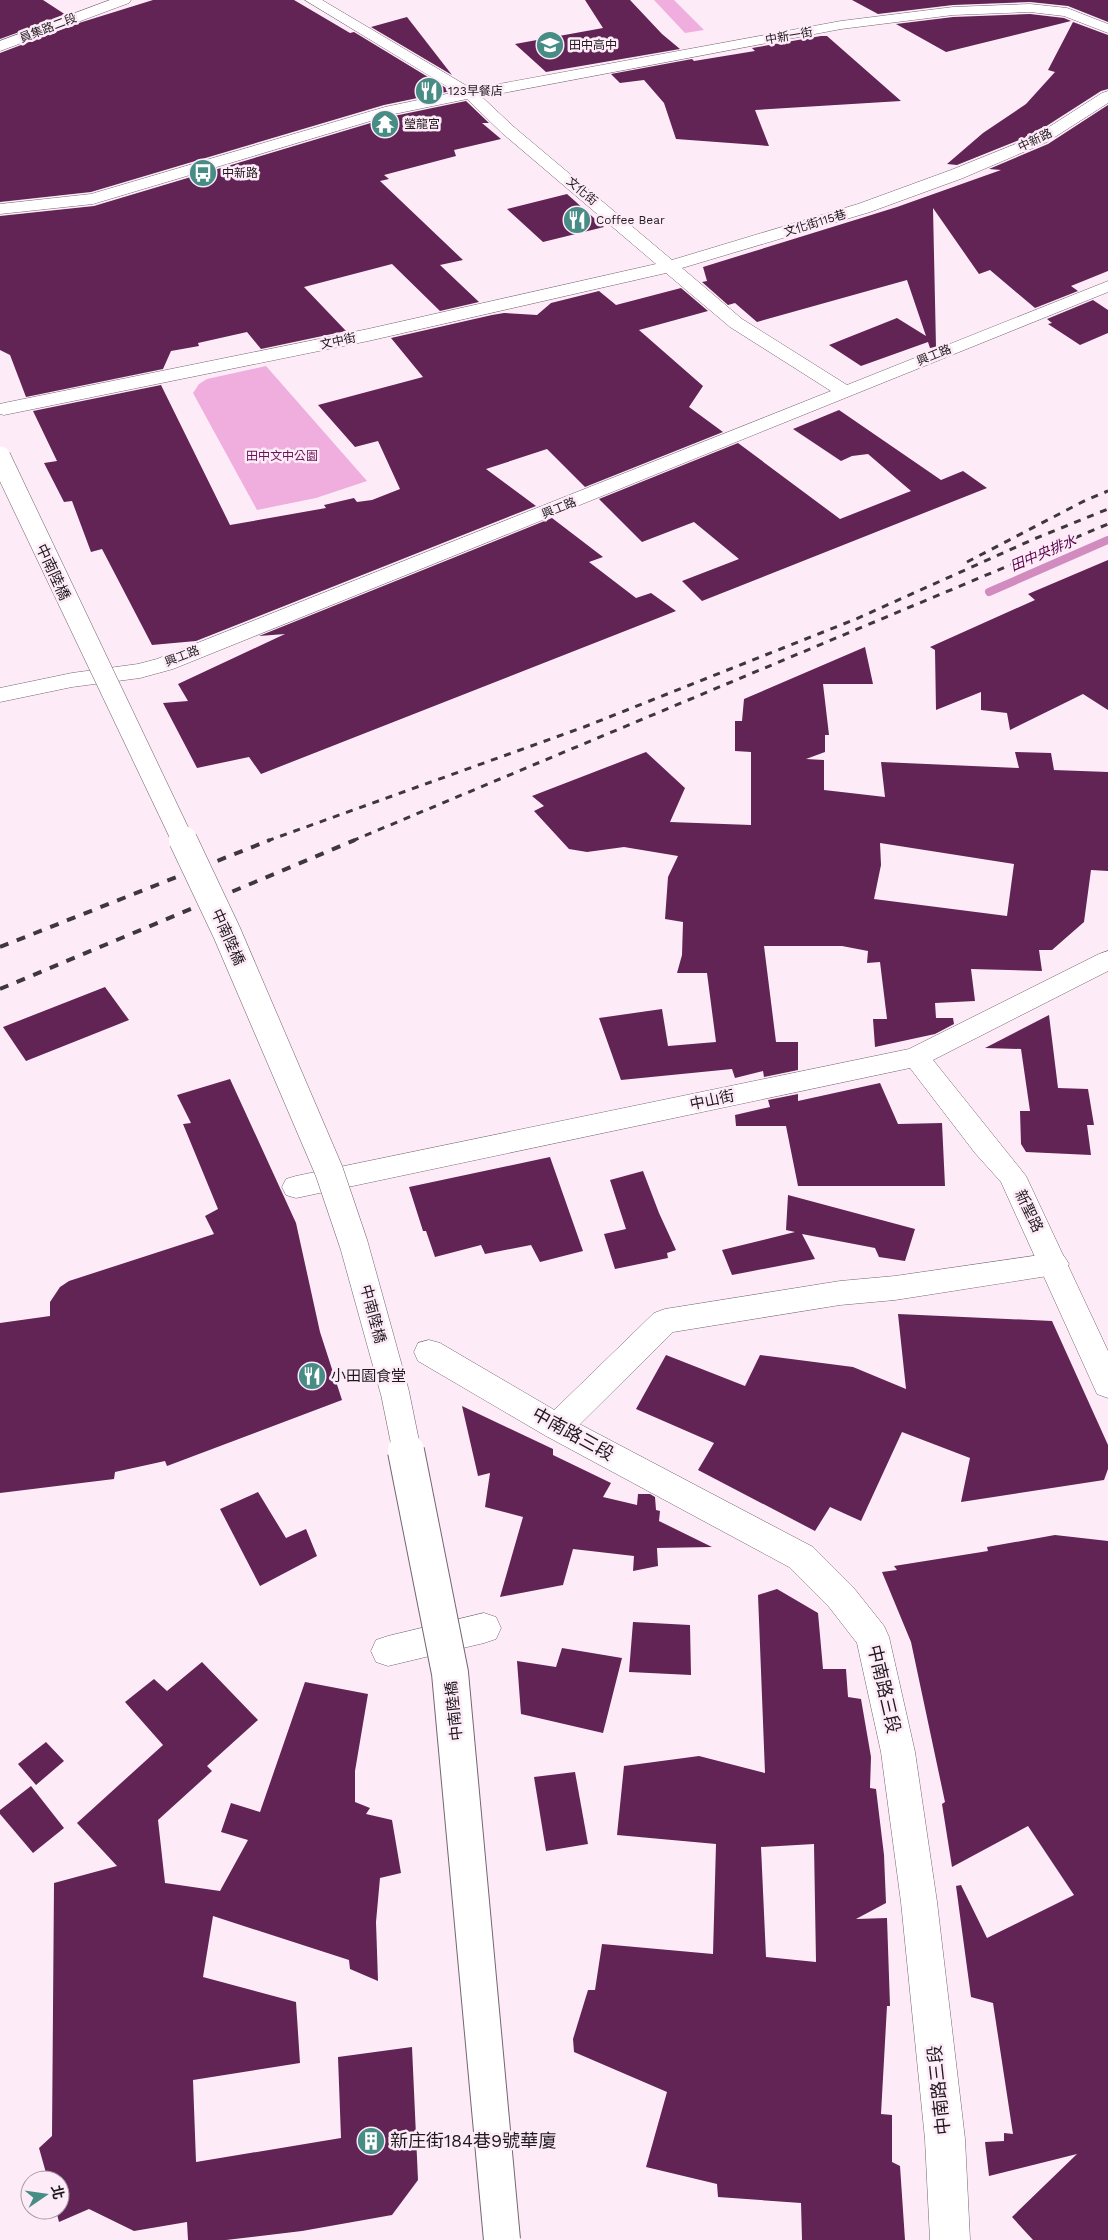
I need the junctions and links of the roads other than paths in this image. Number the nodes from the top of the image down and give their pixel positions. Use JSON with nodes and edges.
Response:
{"nodes":[{"id":1,"x":94,"y":0,"type":"edge"},
{"id":2,"x":124,"y":0,"type":"edge"},
{"id":3,"x":312,"y":0,"type":"edge"},
{"id":4,"x":1108,"y":29,"type":"edge"},
{"id":5,"x":0,"y":33,"type":"edge"},
{"id":6,"x":0,"y":46,"type":"edge"},
{"id":7,"x":470,"y":94,"type":"junction"},
{"id":8,"x":1108,"y":96,"type":"edge"},
{"id":9,"x":957,"y":174,"type":"joint"},
{"id":10,"x":0,"y":209,"type":"edge"},
{"id":11,"x":671,"y":266,"type":"junction"},
{"id":12,"x":1108,"y":286,"type":"edge"},
{"id":13,"x":845,"y":392,"type":"junction"},
{"id":14,"x":4,"y":409,"type":"dead end"},
{"id":15,"x":0,"y":457,"type":"edge"},
{"id":16,"x":0,"y":695,"type":"edge"},
{"id":17,"x":1108,"y":960,"type":"edge"},
{"id":18,"x":916,"y":1057,"type":"junction"},
{"id":19,"x":296,"y":1188,"type":"dead end"},
{"id":20,"x":1054,"y":1264,"type":"junction"},
{"id":21,"x":429,"y":1352,"type":"dead end"},
{"id":22,"x":1108,"y":1385,"type":"edge"},
{"id":23,"x":557,"y":1427,"type":"junction"},
{"id":24,"x":484,"y":1628,"type":"dead end"},
{"id":25,"x":388,"y":1651,"type":"dead end"},
{"id":26,"x":502,"y":2240,"type":"edge"},
{"id":27,"x":950,"y":2240,"type":"edge"}],
"edges":[{"from":1,"to":5,"type":"street","name":"員集路二段"},
{"from":2,"to":6,"type":"street","name":"員集路二段"},
{"from":3,"to":7,"type":"street","name":"文化街"},
{"from":4,"to":7,"type":"street","name":"中新一街"},
{"from":7,"to":10,"type":"street"},
{"from":7,"to":11,"type":"street","name":"文化街"},
{"from":8,"to":9,"type":"street","name":"中新路"},
{"from":9,"to":11,"type":"street","name":"文化街115巷"},
{"from":11,"to":13,"type":"street","name":"文化街"},
{"from":11,"to":14,"type":"street","name":"文中街"},
{"from":12,"to":13,"type":"street","name":"興工路"},
{"from":13,"to":16,"type":"street","name":"興工路"},
{"from":15,"to":26,"type":"street","name":"中南陸橋","bridge":true},
{"from":17,"to":18,"type":"street","name":"中山街"},
{"from":18,"to":19,"type":"street","name":"中山街"},
{"from":18,"to":20,"type":"street","name":"新聖路"},
{"from":20,"to":22,"type":"street","name":"新聖路"},
{"from":20,"to":23,"type":"street"},
{"from":21,"to":23,"type":"street","name":"中南路三段"},
{"from":23,"to":27,"type":"street","name":"中南路三段"},
{"from":24,"to":25,"type":"street"}]}
